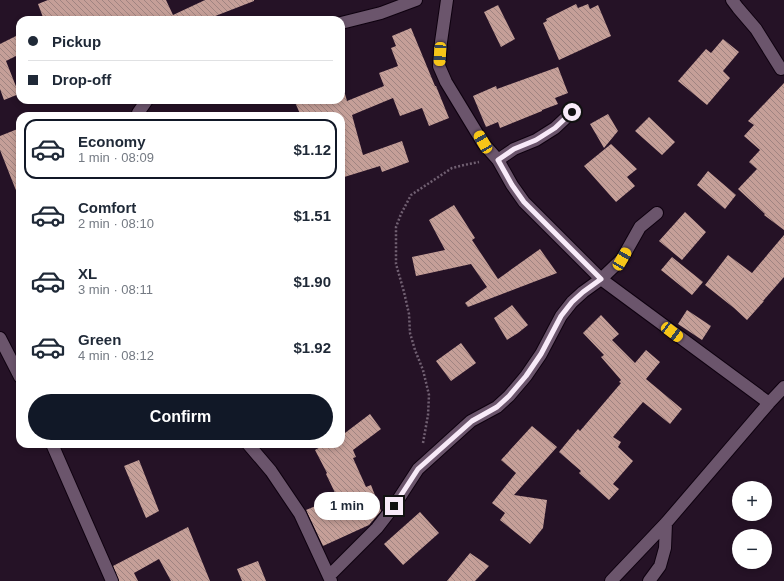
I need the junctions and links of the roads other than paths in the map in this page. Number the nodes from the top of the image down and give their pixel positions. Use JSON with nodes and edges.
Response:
{"nodes":[{"id":1,"x":416,"y":0,"type":"edge"},
{"id":2,"x":446,"y":0,"type":"edge"},
{"id":3,"x":732,"y":0,"type":"edge"},
{"id":4,"x":345,"y":21,"type":"edge"},
{"id":5,"x":781,"y":68,"type":"dead end"},
{"id":6,"x":572,"y":112,"type":"dead end"},
{"id":7,"x":498,"y":160,"type":"junction"},
{"id":8,"x":657,"y":212,"type":"dead end"},
{"id":9,"x":601,"y":279,"type":"junction"},
{"id":10,"x":0,"y":338,"type":"edge"},
{"id":11,"x":16,"y":369,"type":"edge"},
{"id":12,"x":784,"y":387,"type":"edge"},
{"id":13,"x":769,"y":403,"type":"junction"},
{"id":14,"x":54,"y":448,"type":"edge"},
{"id":15,"x":251,"y":448,"type":"edge"},
{"id":16,"x":666,"y":524,"type":"junction"},
{"id":17,"x":330,"y":578,"type":"edge"},
{"id":18,"x":112,"y":581,"type":"edge"},
{"id":19,"x":611,"y":581,"type":"edge"},
{"id":20,"x":649,"y":581,"type":"edge"}],
"edges":[{"from":1,"to":4,"type":"street"},
{"from":2,"to":7,"type":"street"},
{"from":3,"to":5,"type":"street"},
{"from":6,"to":7,"type":"street"},
{"from":7,"to":9,"type":"street"},
{"from":8,"to":9,"type":"street"},
{"from":9,"to":13,"type":"street"},
{"from":9,"to":17,"type":"street"},
{"from":10,"to":11,"type":"street"},
{"from":12,"to":13,"type":"street"},
{"from":13,"to":16,"type":"street"},
{"from":14,"to":18,"type":"street"},
{"from":15,"to":17,"type":"street"},
{"from":16,"to":19,"type":"street"},
{"from":16,"to":20,"type":"street"}]}
